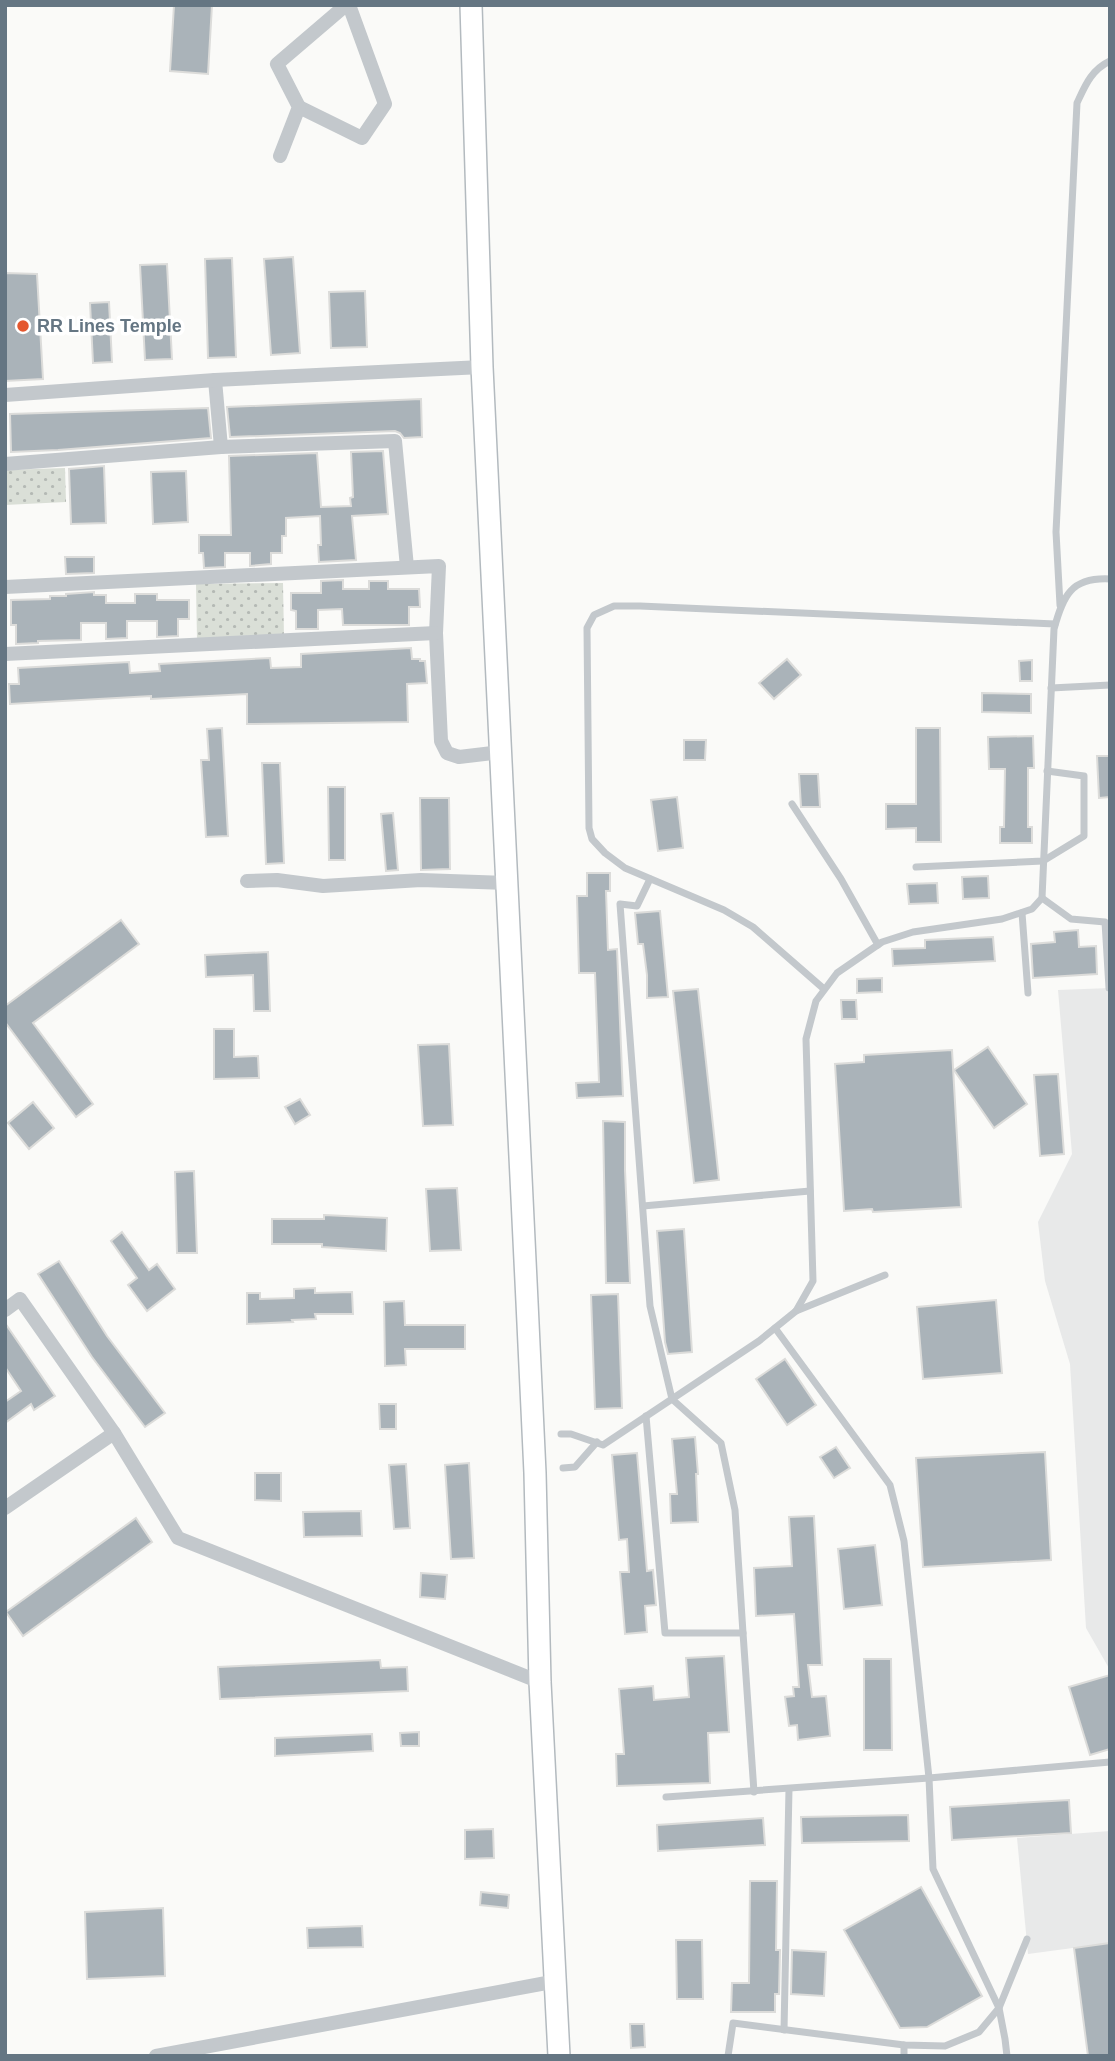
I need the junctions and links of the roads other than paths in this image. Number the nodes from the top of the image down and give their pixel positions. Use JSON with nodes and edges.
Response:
{"nodes":[{"id":1,"x":347,"y":5,"type":"edge"},
{"id":2,"x":471,"y":5,"type":"edge"},
{"id":3,"x":1110,"y":61,"type":"edge"},
{"id":4,"x":299,"y":107,"type":"junction"},
{"id":5,"x":280,"y":156,"type":"dead end"},
{"id":6,"x":482,"y":368,"type":"junction"},
{"id":7,"x":215,"y":380,"type":"junction"},
{"id":8,"x":5,"y":395,"type":"edge"},
{"id":9,"x":221,"y":447,"type":"junction"},
{"id":10,"x":5,"y":464,"type":"edge"},
{"id":11,"x":407,"y":567,"type":"junction"},
{"id":12,"x":1110,"y":579,"type":"edge"},
{"id":13,"x":5,"y":587,"type":"edge"},
{"id":14,"x":1060,"y":606,"type":"junction"},
{"id":15,"x":1055,"y":624,"type":"junction"},
{"id":16,"x":436,"y":633,"type":"junction"},
{"id":17,"x":5,"y":654,"type":"edge"},
{"id":18,"x":1110,"y":685,"type":"edge"},
{"id":19,"x":1051,"y":688,"type":"junction"},
{"id":20,"x":501,"y":752,"type":"junction"},
{"id":21,"x":1047,"y":771,"type":"junction"},
{"id":22,"x":792,"y":804,"type":"dead end"},
{"id":23,"x":1043,"y":861,"type":"junction"},
{"id":24,"x":916,"y":867,"type":"dead end"},
{"id":25,"x":650,"y":879,"type":"junction"},
{"id":26,"x":247,"y":881,"type":"dead end"},
{"id":27,"x":507,"y":883,"type":"junction"},
{"id":28,"x":1042,"y":898,"type":"junction"},
{"id":29,"x":1022,"y":913,"type":"junction"},
{"id":30,"x":878,"y":945,"type":"junction"},
{"id":31,"x":1109,"y":988,"type":"edge"},
{"id":32,"x":824,"y":989,"type":"junction"},
{"id":33,"x":1028,"y":993,"type":"dead end"},
{"id":34,"x":810,"y":1191,"type":"junction"},
{"id":35,"x":643,"y":1206,"type":"junction"},
{"id":36,"x":885,"y":1275,"type":"dead end"},
{"id":37,"x":5,"y":1310,"type":"edge"},
{"id":38,"x":796,"y":1311,"type":"junction"},
{"id":39,"x":775,"y":1328,"type":"junction"},
{"id":40,"x":671,"y":1399,"type":"junction"},
{"id":41,"x":646,"y":1416,"type":"junction"},
{"id":42,"x":114,"y":1433,"type":"junction"},
{"id":43,"x":561,"y":1434,"type":"dead end"},
{"id":44,"x":597,"y":1442,"type":"junction"},
{"id":45,"x":563,"y":1468,"type":"dead end"},
{"id":46,"x":5,"y":1508,"type":"edge"},
{"id":47,"x":743,"y":1633,"type":"junction"},
{"id":48,"x":540,"y":1682,"type":"junction"},
{"id":49,"x":1110,"y":1762,"type":"edge"},
{"id":50,"x":929,"y":1778,"type":"junction"},
{"id":51,"x":789,"y":1789,"type":"junction"},
{"id":52,"x":754,"y":1792,"type":"junction"},
{"id":53,"x":666,"y":1797,"type":"dead end"},
{"id":54,"x":1027,"y":1939,"type":"dead end"},
{"id":55,"x":557,"y":1981,"type":"junction"},
{"id":56,"x":999,"y":2008,"type":"junction"},
{"id":57,"x":784,"y":2030,"type":"junction"},
{"id":58,"x":904,"y":2045,"type":"junction"},
{"id":59,"x":156,"y":2056,"type":"edge"},
{"id":60,"x":559,"y":2056,"type":"edge"},
{"id":61,"x":728,"y":2056,"type":"edge"},
{"id":62,"x":904,"y":2056,"type":"edge"},
{"id":63,"x":1007,"y":2056,"type":"edge"}],
"edges":[{"from":1,"to":4,"type":"street"},
{"from":1,"to":4,"type":"street"},
{"from":2,"to":6,"type":"street"},
{"from":3,"to":14,"type":"lane"},
{"from":4,"to":5,"type":"street"},
{"from":6,"to":7,"type":"street"},
{"from":6,"to":20,"type":"street"},
{"from":7,"to":8,"type":"street"},
{"from":7,"to":9,"type":"street"},
{"from":9,"to":10,"type":"street"},
{"from":9,"to":11,"type":"street"},
{"from":11,"to":13,"type":"street"},
{"from":11,"to":16,"type":"street"},
{"from":12,"to":14,"type":"lane"},
{"from":14,"to":15,"type":"lane"},
{"from":15,"to":19,"type":"lane"},
{"from":15,"to":25,"type":"lane"},
{"from":16,"to":17,"type":"street"},
{"from":16,"to":20,"type":"street"},
{"from":18,"to":19,"type":"lane"},
{"from":19,"to":21,"type":"lane"},
{"from":20,"to":27,"type":"street"},
{"from":21,"to":23,"type":"lane"},
{"from":21,"to":23,"type":"lane"},
{"from":22,"to":30,"type":"lane"},
{"from":23,"to":24,"type":"lane"},
{"from":23,"to":28,"type":"lane"},
{"from":25,"to":32,"type":"lane"},
{"from":25,"to":35,"type":"lane"},
{"from":26,"to":27,"type":"street"},
{"from":27,"to":48,"type":"street"},
{"from":28,"to":29,"type":"lane"},
{"from":28,"to":31,"type":"lane"},
{"from":29,"to":30,"type":"lane"},
{"from":29,"to":33,"type":"lane"},
{"from":30,"to":32,"type":"lane"},
{"from":32,"to":34,"type":"lane"},
{"from":34,"to":35,"type":"lane"},
{"from":34,"to":38,"type":"lane"},
{"from":35,"to":40,"type":"lane"},
{"from":36,"to":38,"type":"lane"},
{"from":37,"to":42,"type":"street"},
{"from":38,"to":39,"type":"lane"},
{"from":39,"to":40,"type":"lane"},
{"from":39,"to":50,"type":"lane"},
{"from":40,"to":41,"type":"lane"},
{"from":40,"to":47,"type":"lane"},
{"from":41,"to":44,"type":"lane"},
{"from":41,"to":47,"type":"lane"},
{"from":42,"to":46,"type":"street"},
{"from":42,"to":48,"type":"street"},
{"from":43,"to":44,"type":"lane"},
{"from":44,"to":45,"type":"lane"},
{"from":47,"to":52,"type":"lane"},
{"from":48,"to":55,"type":"street"},
{"from":49,"to":50,"type":"lane"},
{"from":50,"to":51,"type":"lane"},
{"from":50,"to":56,"type":"lane"},
{"from":51,"to":52,"type":"lane"},
{"from":51,"to":57,"type":"lane"},
{"from":52,"to":53,"type":"lane"},
{"from":54,"to":56,"type":"lane"},
{"from":55,"to":59,"type":"street"},
{"from":55,"to":60,"type":"street"},
{"from":56,"to":58,"type":"lane"},
{"from":56,"to":63,"type":"lane"},
{"from":57,"to":58,"type":"lane"},
{"from":57,"to":61,"type":"lane"},
{"from":58,"to":62,"type":"lane"}]}
